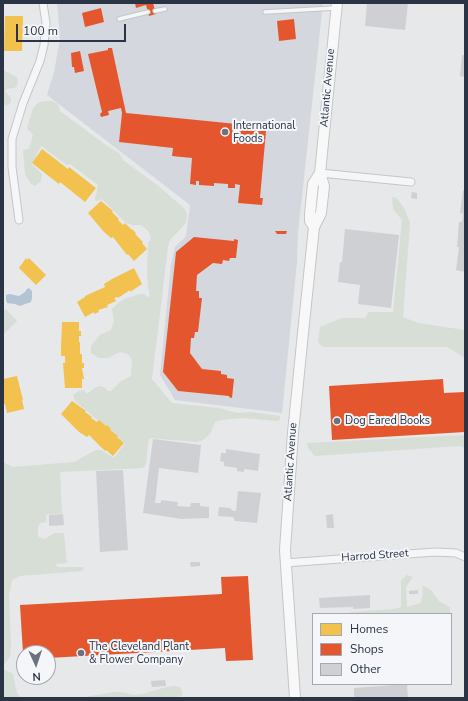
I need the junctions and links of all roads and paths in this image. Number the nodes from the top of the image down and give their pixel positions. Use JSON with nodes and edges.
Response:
{"nodes":[{"id":1,"x":43,"y":3,"type":"edge"},
{"id":2,"x":336,"y":5,"type":"edge"},
{"id":3,"x":165,"y":9,"type":"dead end"},
{"id":4,"x":155,"y":11,"type":"dead end"},
{"id":5,"x":148,"y":12,"type":"dead end"},
{"id":6,"x":265,"y":12,"type":"dead end"},
{"id":7,"x":118,"y":19,"type":"dead end"},
{"id":8,"x":320,"y":173,"type":"junction"},
{"id":9,"x":411,"y":182,"type":"dead end"},
{"id":10,"x":19,"y":220,"type":"dead end"},
{"id":11,"x":465,"y":557,"type":"edge"},
{"id":12,"x":285,"y":563,"type":"junction"},
{"id":13,"x":295,"y":698,"type":"edge"}],
"edges":[{"from":1,"to":10,"type":"street"},
{"from":2,"to":6,"type":"lane"},
{"from":2,"to":8,"type":"main road","name":"Atlantic Avenue"},
{"from":3,"to":4,"type":"lane"},
{"from":5,"to":7,"type":"lane"},
{"from":8,"to":9,"type":"street"},
{"from":8,"to":12,"type":"main road","name":"Atlantic Avenue"},
{"from":11,"to":12,"type":"street","name":"Harrod Street"},
{"from":12,"to":13,"type":"main road","name":"Atlantic Avenue"}]}
